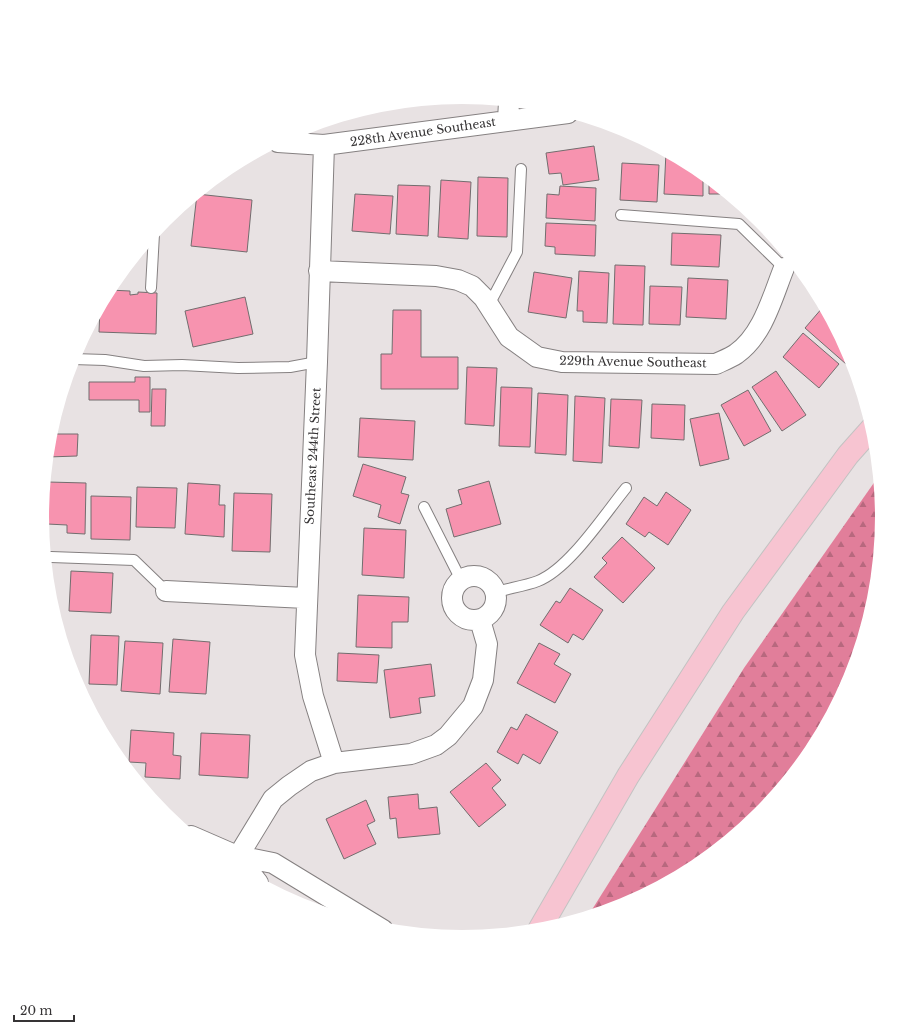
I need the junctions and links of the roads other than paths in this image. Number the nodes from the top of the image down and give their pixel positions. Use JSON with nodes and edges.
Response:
{"nodes":[{"id":1,"x":509,"y":111,"type":"edge"},
{"id":2,"x":544,"y":112,"type":"edge"},
{"id":3,"x":289,"y":143,"type":"edge"},
{"id":4,"x":324,"y":145,"type":"junction"},
{"id":5,"x":521,"y":169,"type":"dead end"},
{"id":6,"x":621,"y":215,"type":"dead end"},
{"id":7,"x":154,"y":242,"type":"edge"},
{"id":8,"x":788,"y":264,"type":"edge"},
{"id":9,"x":319,"y":271,"type":"junction"},
{"id":10,"x":151,"y":288,"type":"dead end"},
{"id":11,"x":489,"y":305,"type":"junction"},
{"id":12,"x":80,"y":360,"type":"edge"},
{"id":13,"x":317,"y":362,"type":"junction"},
{"id":14,"x":866,"y":434,"type":"edge"},
{"id":15,"x":626,"y":488,"type":"dead end"},
{"id":16,"x":424,"y":507,"type":"dead end"},
{"id":17,"x":51,"y":556,"type":"dead end"},
{"id":18,"x":461,"y":580,"type":"junction"},
{"id":19,"x":166,"y":590,"type":"joint"},
{"id":20,"x":496,"y":592,"type":"junction"},
{"id":21,"x":306,"y":598,"type":"junction"},
{"id":22,"x":480,"y":620,"type":"junction"},
{"id":23,"x":334,"y":763,"type":"junction"},
{"id":24,"x":234,"y":862,"type":"edge"},
{"id":25,"x":364,"y":918,"type":"edge"},
{"id":26,"x":543,"y":923,"type":"edge"}],
"edges":[{"from":1,"to":2,"type":"street","name":"228th Avenue Southeast"},
{"from":1,"to":4,"type":"street","name":"228th Avenue Southeast"},
{"from":3,"to":4,"type":"street","name":"228th Avenue Southeast"},
{"from":4,"to":9,"type":"street","name":"Southeast 244th Street"},
{"from":5,"to":11,"type":"lane"},
{"from":6,"to":8,"type":"lane"},
{"from":7,"to":10,"type":"lane"},
{"from":8,"to":11,"type":"street","name":"229th Avenue Southeast"},
{"from":9,"to":11,"type":"street","name":"229th Avenue Southeast"},
{"from":9,"to":13,"type":"street","name":"Southeast 244th Street"},
{"from":12,"to":13,"type":"lane"},
{"from":13,"to":21,"type":"street","name":"Southeast 244th Street"},
{"from":14,"to":26,"type":"main road"},
{"from":15,"to":20,"type":"lane"},
{"from":16,"to":18,"type":"lane"},
{"from":17,"to":19,"type":"lane"},
{"from":18,"to":20,"type":"street"},
{"from":18,"to":22,"type":"street"},
{"from":19,"to":21,"type":"street"},
{"from":20,"to":22,"type":"street"},
{"from":21,"to":23,"type":"street","name":"Southeast 244th Street"},
{"from":22,"to":23,"type":"street"},
{"from":23,"to":24,"type":"street"},
{"from":24,"to":25,"type":"street"}]}
